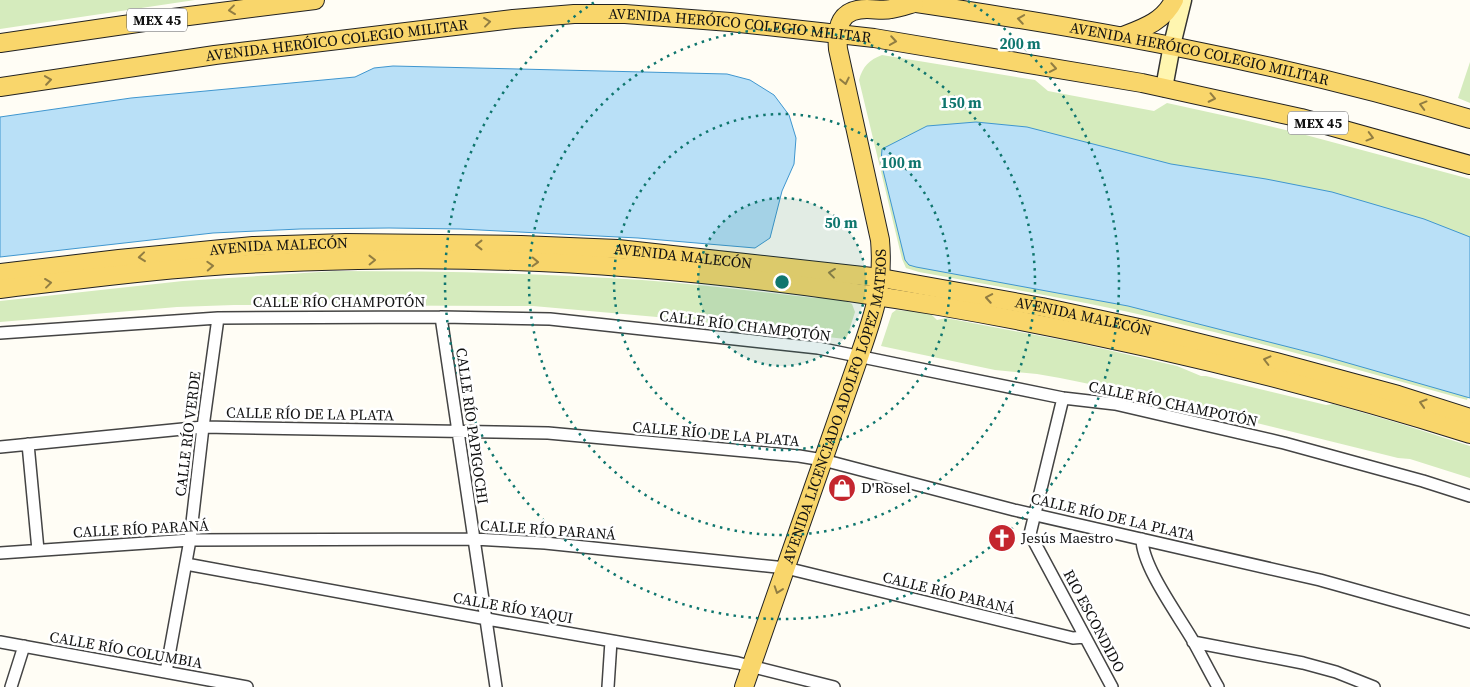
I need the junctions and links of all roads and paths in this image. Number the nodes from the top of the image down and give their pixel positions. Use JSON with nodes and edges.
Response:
{"nodes":[{"id":1,"x":315,"y":0,"type":"edge"},
{"id":2,"x":896,"y":0,"type":"edge"},
{"id":3,"x":1174,"y":0,"type":"edge"},
{"id":4,"x":1183,"y":0,"type":"edge"},
{"id":5,"x":914,"y":3,"type":"junction"},
{"id":6,"x":837,"y":33,"type":"junction"},
{"id":7,"x":1122,"y":36,"type":"junction"},
{"id":8,"x":0,"y":43,"type":"edge"},
{"id":9,"x":1172,"y":45,"type":"junction"},
{"id":10,"x":0,"y":87,"type":"edge"},
{"id":11,"x":1164,"y":88,"type":"junction"},
{"id":12,"x":1470,"y":119,"type":"edge"},
{"id":13,"x":1470,"y":164,"type":"edge"},
{"id":14,"x":0,"y":273,"type":"edge"},
{"id":15,"x":881,"y":278,"type":"junction"},
{"id":16,"x":0,"y":289,"type":"edge"},
{"id":17,"x":878,"y":296,"type":"junction"},
{"id":18,"x":441,"y":317,"type":"junction"},
{"id":19,"x":218,"y":318,"type":"junction"},
{"id":20,"x":0,"y":333,"type":"edge"},
{"id":21,"x":860,"y":357,"type":"junction"},
{"id":22,"x":1063,"y":398,"type":"junction"},
{"id":23,"x":1470,"y":418,"type":"edge"},
{"id":24,"x":203,"y":427,"type":"junction"},
{"id":25,"x":457,"y":432,"type":"junction"},
{"id":26,"x":1470,"y":434,"type":"edge"},
{"id":27,"x":28,"y":444,"type":"junction"},
{"id":28,"x":0,"y":447,"type":"edge"},
{"id":29,"x":824,"y":460,"type":"junction"},
{"id":30,"x":1470,"y":496,"type":"edge"},
{"id":31,"x":1035,"y":514,"type":"junction"},
{"id":32,"x":474,"y":539,"type":"junction"},
{"id":33,"x":1142,"y":539,"type":"junction"},
{"id":34,"x":190,"y":540,"type":"junction"},
{"id":35,"x":38,"y":550,"type":"junction"},
{"id":36,"x":0,"y":553,"type":"edge"},
{"id":37,"x":186,"y":564,"type":"junction"},
{"id":38,"x":786,"y":568,"type":"junction"},
{"id":39,"x":487,"y":619,"type":"junction"},
{"id":40,"x":1470,"y":622,"type":"edge"},
{"id":41,"x":1085,"y":637,"type":"junction"},
{"id":42,"x":611,"y":641,"type":"junction"},
{"id":43,"x":0,"y":642,"type":"edge"},
{"id":44,"x":1193,"y":642,"type":"junction"},
{"id":45,"x":24,"y":646,"type":"junction"},
{"id":46,"x":751,"y":667,"type":"junction"},
{"id":47,"x":166,"y":672,"type":"junction"},
{"id":48,"x":11,"y":687,"type":"edge"},
{"id":49,"x":247,"y":687,"type":"edge"},
{"id":50,"x":496,"y":687,"type":"edge"},
{"id":51,"x":608,"y":687,"type":"edge"},
{"id":52,"x":744,"y":687,"type":"edge"},
{"id":53,"x":834,"y":687,"type":"edge"},
{"id":54,"x":1112,"y":687,"type":"edge"},
{"id":55,"x":1218,"y":687,"type":"edge"},
{"id":56,"x":1374,"y":687,"type":"edge"}],
"edges":[{"from":1,"to":8,"type":"main road","number":"MEX 45","one_way":true},
{"from":2,"to":5,"type":"main road","name":"AVENIDA HERÓICO COLEGIO MILITAR"},
{"from":3,"to":7,"type":"main road"},
{"from":4,"to":9,"type":"main road"},
{"from":5,"to":6,"type":"main road"},
{"from":7,"to":5,"type":"main road","name":"AVENIDA HERÓICO COLEGIO MILITAR","one_way":true},
{"from":10,"to":6,"type":"main road","name":"AVENIDA HERÓICO COLEGIO MILITAR","number":"MEX 45","one_way":true},
{"from":6,"to":11,"type":"main road","name":"AVENIDA HERÓICO COLEGIO MILITAR","number":"MEX 45","one_way":true},
{"from":6,"to":15,"type":"main road","name":"AVENIDA LICENCIADO ADOLFO LÓPEZ MATEOS","one_way":true},
{"from":7,"to":9,"type":"main road","name":"AVENIDA HERÓICO COLEGIO MILITAR"},
{"from":9,"to":11,"type":"main road"},
{"from":12,"to":9,"type":"main road","name":"AVENIDA HERÓICO COLEGIO MILITAR","one_way":true},
{"from":11,"to":13,"type":"main road","name":"AVENIDA HERÓICO COLEGIO MILITAR","number":"MEX 45","one_way":true},
{"from":15,"to":14,"type":"main road","name":"AVENIDA MALECÓN","one_way":true},
{"from":15,"to":17,"type":"main road","name":"AVENIDA LICENCIADO ADOLFO LÓPEZ MATEOS"},
{"from":23,"to":15,"type":"main road","name":"AVENIDA MALECÓN","one_way":true},
{"from":16,"to":17,"type":"main road","name":"AVENIDA MALECÓN","one_way":true},
{"from":17,"to":21,"type":"main road","name":"AVENIDA LICENCIADO ADOLFO LÓPEZ MATEOS"},
{"from":17,"to":26,"type":"main road","name":"AVENIDA MALECÓN"},
{"from":18,"to":19,"type":"street","name":"CALLE RÍO CHAMPOTÓN"},
{"from":18,"to":21,"type":"street","name":"CALLE RÍO CHAMPOTÓN"},
{"from":18,"to":25,"type":"street","name":"CALLE RÍO PAPIGOCHI"},
{"from":19,"to":20,"type":"street","name":"CALLE RÍO CHAMPOTÓN"},
{"from":19,"to":24,"type":"street","name":"CALLE RÍO VERDE"},
{"from":21,"to":22,"type":"street","name":"CALLE RÍO CHAMPOTÓN"},
{"from":21,"to":29,"type":"main road","name":"AVENIDA LICENCIADO ADOLFO LÓPEZ MATEOS"},
{"from":22,"to":30,"type":"street","name":"CALLE RÍO CHAMPOTÓN"},
{"from":22,"to":31,"type":"street","name":"RIO ESCONDIDO"},
{"from":24,"to":25,"type":"street","name":"CALLE RÍO DE LA PLATA"},
{"from":24,"to":27,"type":"street","name":"CALLE RÍO DE LA PLATA"},
{"from":24,"to":34,"type":"street","name":"CALLE RÍO VERDE"},
{"from":25,"to":29,"type":"street","name":"CALLE RÍO DE LA PLATA"},
{"from":25,"to":32,"type":"street","name":"CALLE RÍO PAPIGOCHI"},
{"from":27,"to":28,"type":"street","name":"CALLE RÍO DE LA PLATA"},
{"from":27,"to":35,"type":"street"},
{"from":29,"to":31,"type":"street","name":"CALLE RÍO DE LA PLATA"},
{"from":29,"to":38,"type":"main road","name":"AVENIDA LICENCIADO ADOLFO LÓPEZ MATEOS"},
{"from":31,"to":33,"type":"street","name":"CALLE RÍO DE LA PLATA"},
{"from":31,"to":41,"type":"street","name":"RIO ESCONDIDO"},
{"from":32,"to":34,"type":"street","name":"CALLE RÍO PARANÁ"},
{"from":32,"to":38,"type":"street","name":"CALLE RÍO PARANÁ"},
{"from":32,"to":39,"type":"street","name":"CALLE RÍO PAPIGOCHI"},
{"from":33,"to":40,"type":"street","name":"CALLE RÍO DE LA PLATA"},
{"from":33,"to":44,"type":"street"},
{"from":34,"to":35,"type":"street","name":"CALLE RÍO PARANÁ"},
{"from":34,"to":37,"type":"street","name":"CALLE RÍO VERDE"},
{"from":35,"to":36,"type":"street","name":"CALLE RÍO PARANÁ"},
{"from":37,"to":39,"type":"street","name":"CALLE RÍO YAQUI"},
{"from":37,"to":47,"type":"street","name":"CALLE RÍO VERDE"},
{"from":38,"to":41,"type":"street","name":"CALLE RÍO PARANÁ"},
{"from":38,"to":46,"type":"main road","name":"AVENIDA LICENCIADO ADOLFO LÓPEZ MATEOS","one_way":true},
{"from":39,"to":42,"type":"street","name":"CALLE RÍO YAQUI"},
{"from":39,"to":50,"type":"street","name":"CALLE RÍO PAPIGOCHI"},
{"from":41,"to":54,"type":"street","name":"RIO ESCONDIDO"},
{"from":42,"to":46,"type":"street","name":"CALLE RÍO YAQUI"},
{"from":42,"to":51,"type":"street"},
{"from":43,"to":45,"type":"street","name":"CALLE RÍO COLUMBIA"},
{"from":44,"to":55,"type":"street"},
{"from":44,"to":56,"type":"street"},
{"from":45,"to":47,"type":"street","name":"CALLE RÍO COLUMBIA"},
{"from":45,"to":48,"type":"street"},
{"from":46,"to":52,"type":"main road","name":"AVENIDA LICENCIADO ADOLFO LÓPEZ MATEOS"},
{"from":46,"to":53,"type":"street","name":"CALLE RÍO YAQUI"},
{"from":47,"to":49,"type":"street","name":"CALLE RÍO COLUMBIA"}]}
